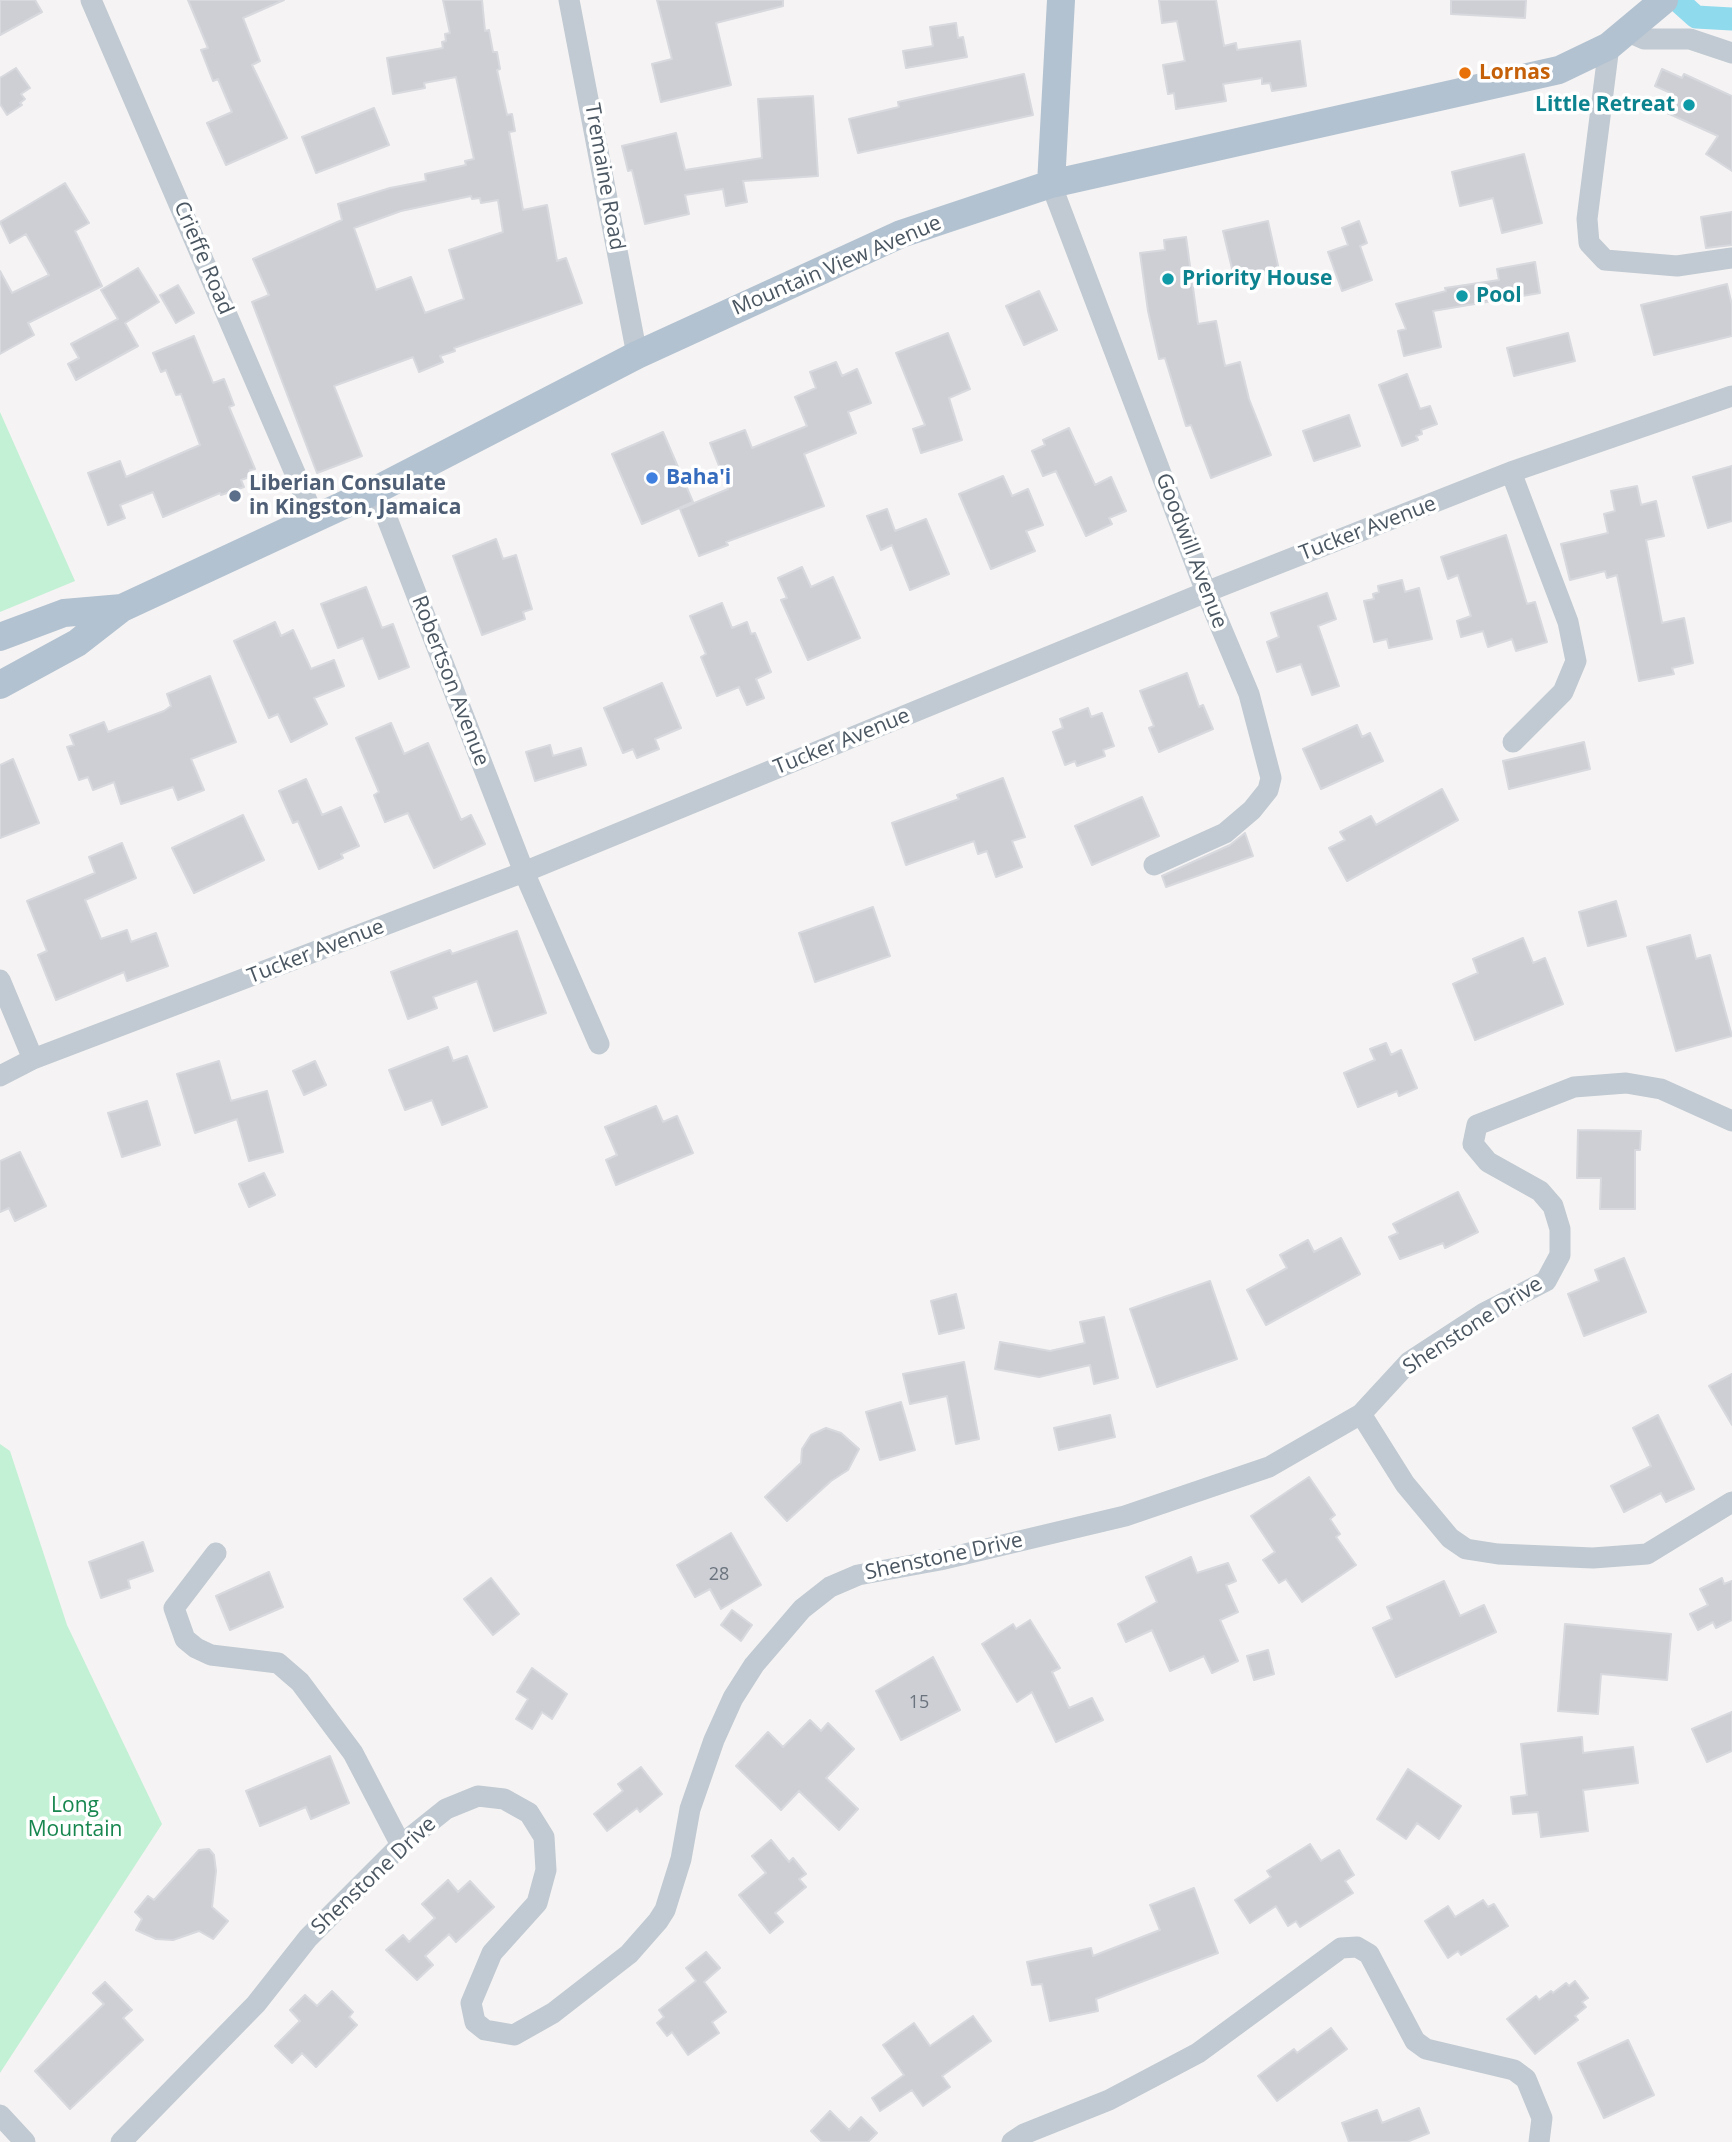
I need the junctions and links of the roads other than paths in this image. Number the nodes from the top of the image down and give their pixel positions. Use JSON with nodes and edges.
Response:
{"nodes":[{"id":1,"x":92,"y":0,"type":"edge"},
{"id":2,"x":569,"y":0,"type":"edge"},
{"id":3,"x":1061,"y":0,"type":"edge"},
{"id":4,"x":1657,"y":6,"type":"edge"},
{"id":5,"x":1618,"y":39,"type":"junction"},
{"id":6,"x":1732,"y":53,"type":"edge"},
{"id":7,"x":1051,"y":184,"type":"junction"},
{"id":8,"x":1732,"y":258,"type":"edge"},
{"id":9,"x":637,"y":355,"type":"junction"},
{"id":10,"x":1732,"y":396,"type":"edge"},
{"id":11,"x":1511,"y":472,"type":"junction"},
{"id":12,"x":376,"y":490,"type":"junction"},
{"id":13,"x":314,"y":517,"type":"junction"},
{"id":14,"x":1206,"y":592,"type":"junction"},
{"id":15,"x":122,"y":608,"type":"junction"},
{"id":16,"x":0,"y":637,"type":"edge"},
{"id":17,"x":0,"y":685,"type":"edge"},
{"id":18,"x":1513,"y":742,"type":"dead end"},
{"id":19,"x":1154,"y":865,"type":"dead end"},
{"id":20,"x":524,"y":872,"type":"junction"},
{"id":21,"x":0,"y":981,"type":"edge"},
{"id":22,"x":599,"y":1044,"type":"dead end"},
{"id":23,"x":33,"y":1059,"type":"junction"},
{"id":24,"x":0,"y":1076,"type":"edge"},
{"id":25,"x":1732,"y":1121,"type":"edge"},
{"id":26,"x":1361,"y":1414,"type":"junction"},
{"id":27,"x":1732,"y":1502,"type":"edge"},
{"id":28,"x":216,"y":1553,"type":"dead end"},
{"id":29,"x":401,"y":1845,"type":"junction"},
{"id":30,"x":0,"y":2115,"type":"edge"},
{"id":31,"x":25,"y":2142,"type":"edge"},
{"id":32,"x":121,"y":2142,"type":"edge"},
{"id":33,"x":1012,"y":2142,"type":"edge"},
{"id":34,"x":1539,"y":2142,"type":"edge"}],
"edges":[{"from":1,"to":13,"type":"street","name":"Crieffe Road"},
{"from":2,"to":9,"type":"street","name":"Tremaine Road"},
{"from":3,"to":7,"type":"main road"},
{"from":4,"to":5,"type":"main road","name":"Mountain View Avenue"},
{"from":5,"to":6,"type":"street"},
{"from":5,"to":7,"type":"main road","name":"Mountain View Avenue"},
{"from":5,"to":8,"type":"street"},
{"from":7,"to":9,"type":"main road","name":"Mountain View Avenue"},
{"from":7,"to":14,"type":"street","name":"Goodwill Avenue"},
{"from":9,"to":12,"type":"main road","name":"Mountain View Avenue"},
{"from":10,"to":11,"type":"street","name":"Tucker Avenue"},
{"from":11,"to":14,"type":"street","name":"Tucker Avenue"},
{"from":11,"to":18,"type":"street"},
{"from":12,"to":13,"type":"main road","name":"Mountain View Avenue"},
{"from":12,"to":20,"type":"street","name":"Robertson Avenue"},
{"from":13,"to":15,"type":"main road","name":"Mountain View Avenue"},
{"from":14,"to":19,"type":"street","name":"Goodwill Avenue"},
{"from":14,"to":20,"type":"street","name":"Tucker Avenue"},
{"from":15,"to":16,"type":"main road","name":"Mountain View Avenue"},
{"from":15,"to":17,"type":"main road","name":"Mountain View Avenue"},
{"from":20,"to":22,"type":"street","name":"Robertson Avenue"},
{"from":20,"to":23,"type":"street","name":"Tucker Avenue"},
{"from":21,"to":23,"type":"street"},
{"from":23,"to":24,"type":"street","name":"Tucker Avenue"},
{"from":25,"to":26,"type":"street","name":"Shenstone Drive"},
{"from":26,"to":27,"type":"street"},
{"from":26,"to":29,"type":"street","name":"Shenstone Drive"},
{"from":28,"to":29,"type":"street"},
{"from":29,"to":32,"type":"street","name":"Shenstone Drive"},
{"from":30,"to":31,"type":"street"},
{"from":33,"to":34,"type":"street"}]}
